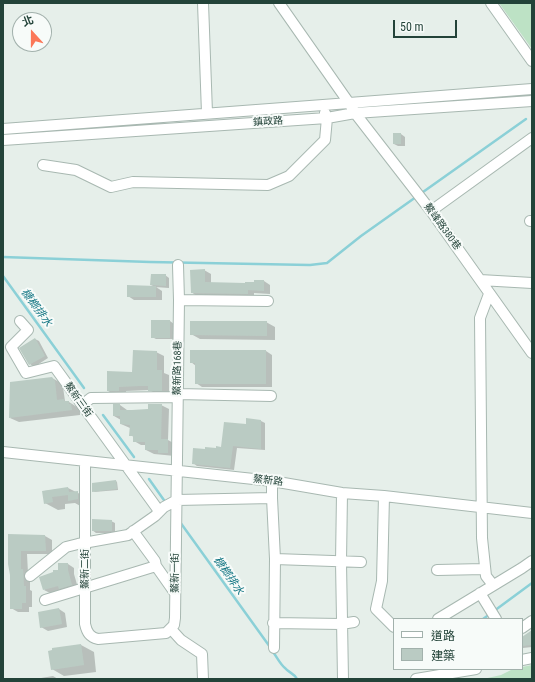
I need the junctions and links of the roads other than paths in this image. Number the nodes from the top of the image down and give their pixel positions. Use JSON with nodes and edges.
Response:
{"nodes":[{"id":1,"x":203,"y":3,"type":"edge"},
{"id":2,"x":279,"y":3,"type":"edge"},
{"id":3,"x":491,"y":3,"type":"edge"},
{"id":4,"x":532,"y":61,"type":"edge"},
{"id":5,"x":532,"y":89,"type":"edge"},
{"id":6,"x":532,"y":101,"type":"edge"},
{"id":7,"x":349,"y":103,"type":"junction"},
{"id":8,"x":323,"y":106,"type":"junction"},
{"id":9,"x":207,"y":113,"type":"junction"},
{"id":10,"x":354,"y":113,"type":"junction"},
{"id":11,"x":327,"y":118,"type":"junction"},
{"id":12,"x":3,"y":129,"type":"edge"},
{"id":13,"x":532,"y":138,"type":"edge"},
{"id":14,"x":3,"y":140,"type":"edge"},
{"id":15,"x":43,"y":165,"type":"dead end"},
{"id":16,"x":431,"y":211,"type":"junction"},
{"id":17,"x":178,"y":265,"type":"dead end"},
{"id":18,"x":480,"y":280,"type":"junction"},
{"id":19,"x":532,"y":283,"type":"edge"},
{"id":20,"x":489,"y":294,"type":"junction"},
{"id":21,"x":179,"y":300,"type":"junction"},
{"id":22,"x":268,"y":301,"type":"dead end"},
{"id":23,"x":20,"y":321,"type":"dead end"},
{"id":24,"x":532,"y":353,"type":"edge"},
{"id":25,"x":178,"y":396,"type":"junction"},
{"id":26,"x":271,"y":396,"type":"dead end"},
{"id":27,"x":82,"y":406,"type":"junction"},
{"id":28,"x":3,"y":452,"type":"edge"},
{"id":29,"x":85,"y":461,"type":"junction"},
{"id":30,"x":126,"y":465,"type":"junction"},
{"id":31,"x":177,"y":471,"type":"junction"},
{"id":32,"x":272,"y":481,"type":"junction"},
{"id":33,"x":342,"y":493,"type":"junction"},
{"id":34,"x":384,"y":496,"type":"junction"},
{"id":35,"x":272,"y":498,"type":"junction"},
{"id":36,"x":170,"y":506,"type":"junction"},
{"id":37,"x":482,"y":507,"type":"junction"},
{"id":38,"x":532,"y":513,"type":"edge"},
{"id":39,"x":133,"y":531,"type":"junction"},
{"id":40,"x":85,"y":543,"type":"junction"},
{"id":41,"x":275,"y":559,"type":"junction"},
{"id":42,"x":532,"y":560,"type":"edge"},
{"id":43,"x":341,"y":562,"type":"junction"},
{"id":44,"x":361,"y":562,"type":"dead end"},
{"id":45,"x":156,"y":566,"type":"junction"},
{"id":46,"x":484,"y":569,"type":"junction"},
{"id":47,"x":437,"y":570,"type":"dead end"},
{"id":48,"x":30,"y":576,"type":"dead end"},
{"id":49,"x":492,"y":585,"type":"junction"},
{"id":50,"x":85,"y":588,"type":"junction"},
{"id":51,"x":175,"y":593,"type":"junction"},
{"id":52,"x":480,"y":593,"type":"junction"},
{"id":53,"x":45,"y":600,"type":"dead end"},
{"id":54,"x":494,"y":615,"type":"edge"},
{"id":55,"x":440,"y":618,"type":"edge"},
{"id":56,"x":532,"y":621,"type":"edge"},
{"id":57,"x":354,"y":622,"type":"dead end"},
{"id":58,"x":273,"y":624,"type":"junction"},
{"id":59,"x":341,"y":624,"type":"junction"},
{"id":60,"x":393,"y":626,"type":"edge"},
{"id":61,"x":523,"y":627,"type":"edge"},
{"id":62,"x":171,"y":629,"type":"junction"},
{"id":63,"x":274,"y":648,"type":"dead end"},
{"id":64,"x":472,"y":670,"type":"edge"},
{"id":65,"x":460,"y":673,"type":"edge"},
{"id":66,"x":203,"y":679,"type":"edge"},
{"id":67,"x":343,"y":679,"type":"edge"},
{"id":68,"x":416,"y":679,"type":"edge"},
{"id":69,"x":450,"y":679,"type":"edge"}],
"edges":[{"from":1,"to":9,"type":"street"},
{"from":2,"to":7,"type":"street","name":"鰲峰路380巷"},
{"from":3,"to":4,"type":"street"},
{"from":5,"to":7,"type":"street","name":"鎮政路"},
{"from":6,"to":10,"type":"street","name":"鎮政路"},
{"from":7,"to":8,"type":"street","name":"鎮政路"},
{"from":7,"to":10,"type":"street","name":"鰲峰路380巷"},
{"from":8,"to":9,"type":"street","name":"鎮政路"},
{"from":8,"to":11,"type":"street"},
{"from":9,"to":12,"type":"street","name":"鎮政路"},
{"from":10,"to":11,"type":"street","name":"鎮政路"},
{"from":10,"to":16,"type":"street","name":"鰲峰路380巷"},
{"from":11,"to":14,"type":"street","name":"鎮政路"},
{"from":11,"to":15,"type":"street"},
{"from":13,"to":16,"type":"street"},
{"from":16,"to":18,"type":"street","name":"鰲峰路380巷"},
{"from":17,"to":21,"type":"street","name":"鰲新路168巷"},
{"from":18,"to":19,"type":"street"},
{"from":18,"to":20,"type":"street","name":"鰲峰路380巷"},
{"from":20,"to":24,"type":"street","name":"鰲峰路380巷"},
{"from":20,"to":37,"type":"street"},
{"from":21,"to":22,"type":"street"},
{"from":21,"to":25,"type":"street","name":"鰲新路168巷"},
{"from":23,"to":27,"type":"street","name":"鰲新三街"},
{"from":25,"to":26,"type":"street"},
{"from":25,"to":27,"type":"street"},
{"from":25,"to":31,"type":"street","name":"鰲新路168巷"},
{"from":27,"to":30,"type":"street","name":"鰲新三街"},
{"from":28,"to":29,"type":"street","name":"鰲新路"},
{"from":29,"to":30,"type":"street","name":"鰲新路"},
{"from":29,"to":40,"type":"street","name":"鰲新二街"},
{"from":30,"to":31,"type":"street","name":"鰲新路"},
{"from":30,"to":36,"type":"street","name":"鰲新三街"},
{"from":31,"to":32,"type":"street","name":"鰲新路"},
{"from":31,"to":36,"type":"street","name":"鰲新一街"},
{"from":32,"to":33,"type":"street","name":"鰲新路"},
{"from":32,"to":35,"type":"street"},
{"from":33,"to":34,"type":"street","name":"鰲新路"},
{"from":33,"to":43,"type":"street"},
{"from":34,"to":37,"type":"street","name":"鰲新路"},
{"from":34,"to":60,"type":"street"},
{"from":35,"to":36,"type":"street"},
{"from":35,"to":41,"type":"street"},
{"from":36,"to":39,"type":"street"},
{"from":36,"to":51,"type":"street","name":"鰲新一街"},
{"from":37,"to":38,"type":"street","name":"鰲新路"},
{"from":37,"to":46,"type":"street"},
{"from":39,"to":40,"type":"street"},
{"from":39,"to":45,"type":"street"},
{"from":40,"to":48,"type":"street"},
{"from":40,"to":50,"type":"street","name":"鰲新二街"},
{"from":41,"to":43,"type":"street"},
{"from":41,"to":58,"type":"street"},
{"from":42,"to":49,"type":"street"},
{"from":43,"to":44,"type":"street"},
{"from":43,"to":59,"type":"street"},
{"from":45,"to":50,"type":"street"},
{"from":45,"to":51,"type":"street"},
{"from":46,"to":47,"type":"street"},
{"from":46,"to":49,"type":"street"},
{"from":49,"to":52,"type":"street"},
{"from":50,"to":53,"type":"street"},
{"from":50,"to":62,"type":"street","name":"鰲新二街"},
{"from":51,"to":62,"type":"street","name":"鰲新一街"},
{"from":52,"to":54,"type":"street"},
{"from":52,"to":55,"type":"street"},
{"from":56,"to":61,"type":"street"},
{"from":57,"to":59,"type":"street"},
{"from":58,"to":59,"type":"street"},
{"from":58,"to":63,"type":"street"},
{"from":59,"to":67,"type":"street"},
{"from":62,"to":66,"type":"street"},
{"from":64,"to":65,"type":"street"},
{"from":65,"to":68,"type":"street"},
{"from":65,"to":69,"type":"street"}]}
